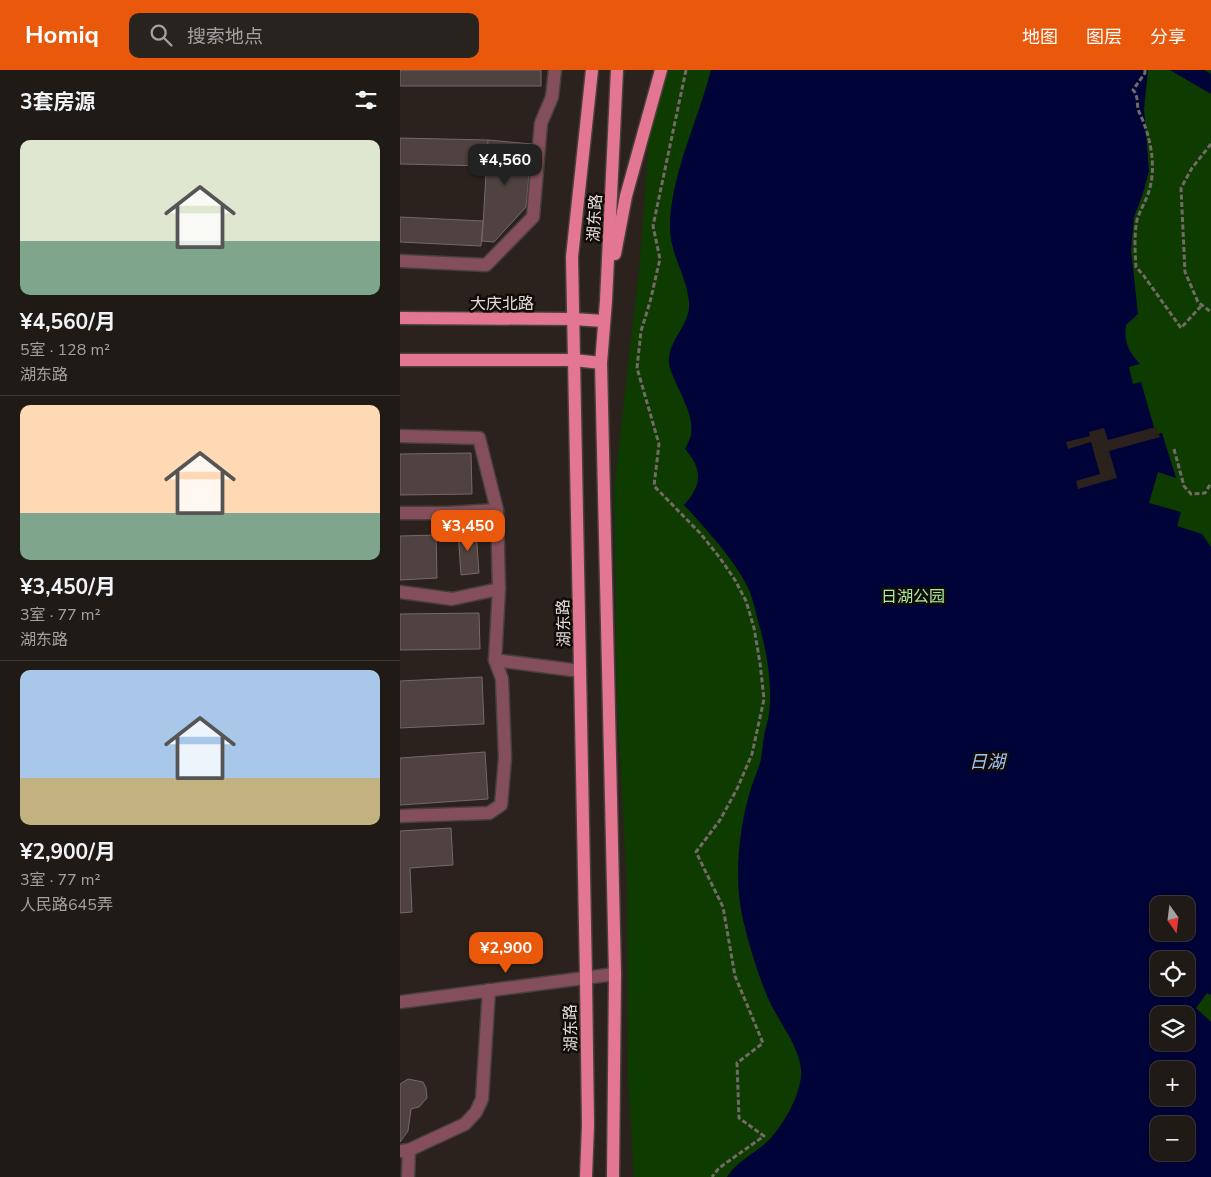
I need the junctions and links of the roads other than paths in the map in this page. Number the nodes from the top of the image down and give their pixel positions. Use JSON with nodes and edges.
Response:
{"nodes":[{"id":1,"x":555,"y":70,"type":"edge"},
{"id":2,"x":592,"y":70,"type":"edge"},
{"id":3,"x":617,"y":70,"type":"edge"},
{"id":4,"x":661,"y":70,"type":"edge"},
{"id":5,"x":400,"y":260,"type":"edge"},
{"id":6,"x":606,"y":301,"type":"junction"},
{"id":7,"x":400,"y":318,"type":"edge"},
{"id":8,"x":573,"y":319,"type":"junction"},
{"id":9,"x":604,"y":322,"type":"junction"},
{"id":10,"x":400,"y":360,"type":"edge"},
{"id":11,"x":574,"y":360,"type":"junction"},
{"id":12,"x":601,"y":363,"type":"junction"},
{"id":13,"x":400,"y":436,"type":"edge"},
{"id":14,"x":497,"y":510,"type":"junction"},
{"id":15,"x":400,"y":513,"type":"edge"},
{"id":16,"x":499,"y":589,"type":"junction"},
{"id":17,"x":400,"y":592,"type":"edge"},
{"id":18,"x":495,"y":660,"type":"junction"},
{"id":19,"x":580,"y":671,"type":"junction"},
{"id":20,"x":400,"y":816,"type":"edge"},
{"id":21,"x":615,"y":974,"type":"junction"},
{"id":22,"x":586,"y":977,"type":"junction"},
{"id":23,"x":489,"y":990,"type":"junction"},
{"id":24,"x":400,"y":1002,"type":"edge"},
{"id":25,"x":404,"y":1150,"type":"edge"},
{"id":26,"x":408,"y":1177,"type":"edge"},
{"id":27,"x":586,"y":1177,"type":"edge"},
{"id":28,"x":613,"y":1177,"type":"edge"}],
"edges":[{"from":1,"to":5,"type":"street"},
{"from":2,"to":8,"type":"main road","name":"湖东路"},
{"from":3,"to":6,"type":"main road","name":"湖东路"},
{"from":4,"to":6,"type":"main road"},
{"from":6,"to":9,"type":"main road","name":"湖东路"},
{"from":7,"to":8,"type":"main road","name":"大庆北路"},
{"from":8,"to":9,"type":"main road","name":"大庆北路"},
{"from":8,"to":11,"type":"main road","name":"湖东路"},
{"from":9,"to":12,"type":"main road","name":"湖东路"},
{"from":10,"to":11,"type":"main road"},
{"from":11,"to":12,"type":"main road"},
{"from":11,"to":19,"type":"main road","name":"湖东路"},
{"from":12,"to":21,"type":"main road","name":"湖东路"},
{"from":13,"to":14,"type":"street"},
{"from":14,"to":15,"type":"street"},
{"from":14,"to":16,"type":"street"},
{"from":16,"to":17,"type":"street"},
{"from":16,"to":18,"type":"street"},
{"from":18,"to":19,"type":"street"},
{"from":18,"to":20,"type":"street"},
{"from":19,"to":22,"type":"main road","name":"湖东路"},
{"from":21,"to":22,"type":"street"},
{"from":21,"to":28,"type":"main road","name":"湖东路"},
{"from":22,"to":23,"type":"street"},
{"from":22,"to":27,"type":"main road","name":"湖东路"},
{"from":23,"to":24,"type":"street"},
{"from":23,"to":25,"type":"street"},
{"from":25,"to":26,"type":"street"}]}
